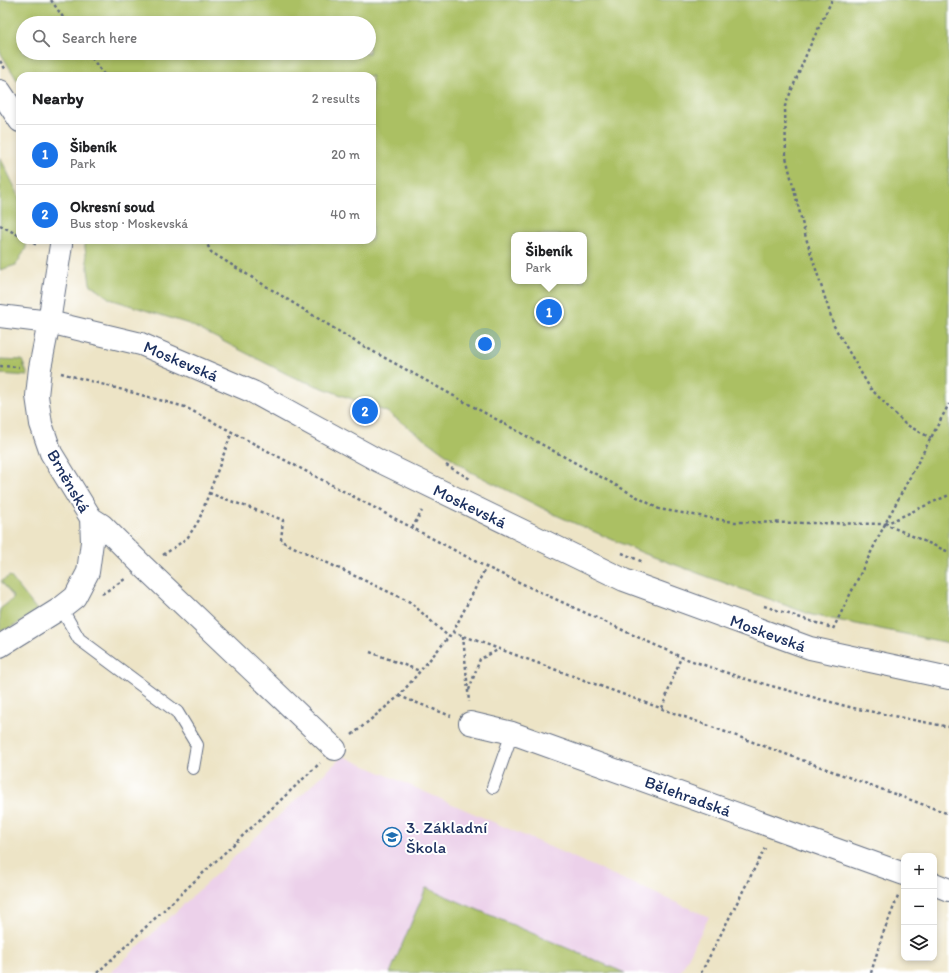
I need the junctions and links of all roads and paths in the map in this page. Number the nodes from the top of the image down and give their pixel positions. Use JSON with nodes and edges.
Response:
{"nodes":[{"id":1,"x":51,"y":0,"type":"edge"},
{"id":2,"x":832,"y":0,"type":"edge"},
{"id":3,"x":62,"y":16,"type":"edge"},
{"id":4,"x":93,"y":60,"type":"edge"},
{"id":5,"x":102,"y":72,"type":"edge"},
{"id":6,"x":0,"y":91,"type":"edge"},
{"id":7,"x":16,"y":115,"type":"edge"},
{"id":8,"x":0,"y":225,"type":"edge"},
{"id":9,"x":16,"y":234,"type":"edge"},
{"id":10,"x":58,"y":244,"type":"edge"},
{"id":11,"x":207,"y":244,"type":"edge"},
{"id":12,"x":0,"y":316,"type":"edge"},
{"id":13,"x":49,"y":322,"type":"junction"},
{"id":14,"x":0,"y":366,"type":"edge"},
{"id":15,"x":22,"y":367,"type":"dead end"},
{"id":16,"x":59,"y":373,"type":"dead end"},
{"id":17,"x":949,"y":404,"type":"edge"},
{"id":18,"x":232,"y":432,"type":"junction"},
{"id":19,"x":931,"y":438,"type":"junction"},
{"id":20,"x":446,"y":466,"type":"dead end"},
{"id":21,"x":473,"y":480,"type":"dead end"},
{"id":22,"x":209,"y":493,"type":"junction"},
{"id":23,"x":949,"y":495,"type":"edge"},
{"id":24,"x":422,"y":511,"type":"dead end"},
{"id":25,"x":91,"y":518,"type":"junction"},
{"id":26,"x":884,"y":524,"type":"junction"},
{"id":27,"x":412,"y":528,"type":"junction"},
{"id":28,"x":618,"y":551,"type":"dead end"},
{"id":29,"x":949,"y":552,"type":"edge"},
{"id":30,"x":646,"y":563,"type":"dead end"},
{"id":31,"x":144,"y":567,"type":"junction"},
{"id":32,"x":486,"y":567,"type":"junction"},
{"id":33,"x":99,"y":596,"type":"dead end"},
{"id":34,"x":758,"y":604,"type":"dead end"},
{"id":35,"x":61,"y":608,"type":"junction"},
{"id":36,"x":833,"y":629,"type":"junction"},
{"id":37,"x":840,"y":630,"type":"dead end"},
{"id":38,"x":453,"y":632,"type":"junction"},
{"id":39,"x":463,"y":636,"type":"junction"},
{"id":40,"x":449,"y":637,"type":"junction"},
{"id":41,"x":0,"y":646,"type":"edge"},
{"id":42,"x":500,"y":649,"type":"junction"},
{"id":43,"x":370,"y":652,"type":"dead end"},
{"id":44,"x":681,"y":657,"type":"junction"},
{"id":45,"x":420,"y":671,"type":"junction"},
{"id":46,"x":949,"y":678,"type":"edge"},
{"id":47,"x":468,"y":692,"type":"junction"},
{"id":48,"x":399,"y":696,"type":"junction"},
{"id":49,"x":662,"y":708,"type":"junction"},
{"id":50,"x":470,"y":723,"type":"junction"},
{"id":51,"x":949,"y":727,"type":"edge"},
{"id":52,"x":512,"y":733,"type":"junction"},
{"id":53,"x":335,"y":749,"type":"junction"},
{"id":54,"x":193,"y":768,"type":"dead end"},
{"id":55,"x":493,"y":787,"type":"dead end"},
{"id":56,"x":949,"y":814,"type":"edge"},
{"id":57,"x":774,"y":827,"type":"junction"},
{"id":58,"x":901,"y":880,"type":"edge"},
{"id":59,"x":937,"y":885,"type":"edge"},
{"id":60,"x":901,"y":886,"type":"edge"},
{"id":61,"x":949,"y":890,"type":"edge"},
{"id":62,"x":97,"y":973,"type":"edge"},
{"id":63,"x":700,"y":973,"type":"edge"},
{"id":64,"x":871,"y":973,"type":"edge"}],
"edges":[{"from":1,"to":3,"type":"path"},
{"from":2,"to":19,"type":"path"},
{"from":4,"to":5,"type":"path"},
{"from":6,"to":7,"type":"street"},
{"from":8,"to":9,"type":"path"},
{"from":10,"to":13,"type":"street","name":"Brněnská"},
{"from":11,"to":26,"type":"path"},
{"from":12,"to":13,"type":"street","name":"Moskevská"},
{"from":13,"to":25,"type":"street","name":"Brněnská"},
{"from":13,"to":46,"type":"street","name":"Moskevská"},
{"from":14,"to":15,"type":"path"},
{"from":16,"to":18,"type":"path"},
{"from":17,"to":19,"type":"path"},
{"from":18,"to":22,"type":"path"},
{"from":18,"to":27,"type":"path"},
{"from":19,"to":26,"type":"path"},
{"from":20,"to":21,"type":"path"},
{"from":22,"to":31,"type":"path"},
{"from":22,"to":40,"type":"path"},
{"from":23,"to":26,"type":"path"},
{"from":24,"to":27,"type":"path"},
{"from":25,"to":31,"type":"street"},
{"from":25,"to":35,"type":"street","name":"Brněnská"},
{"from":26,"to":29,"type":"path"},
{"from":26,"to":36,"type":"path"},
{"from":27,"to":32,"type":"path"},
{"from":28,"to":30,"type":"path"},
{"from":31,"to":33,"type":"path"},
{"from":31,"to":53,"type":"street"},
{"from":32,"to":38,"type":"path"},
{"from":32,"to":44,"type":"path"},
{"from":34,"to":36,"type":"path"},
{"from":35,"to":41,"type":"street","name":"Brněnská"},
{"from":35,"to":54,"type":"lane"},
{"from":36,"to":37,"type":"path"},
{"from":38,"to":39,"type":"path"},
{"from":38,"to":40,"type":"path"},
{"from":39,"to":42,"type":"path"},
{"from":39,"to":47,"type":"path"},
{"from":40,"to":45,"type":"path"},
{"from":42,"to":47,"type":"path"},
{"from":42,"to":49,"type":"path"},
{"from":43,"to":45,"type":"path"},
{"from":44,"to":49,"type":"path"},
{"from":44,"to":51,"type":"path"},
{"from":45,"to":48,"type":"path"},
{"from":47,"to":50,"type":"path"},
{"from":48,"to":50,"type":"path"},
{"from":48,"to":53,"type":"path"},
{"from":49,"to":56,"type":"path"},
{"from":50,"to":52,"type":"street","name":"Bělehradská"},
{"from":52,"to":55,"type":"lane"},
{"from":52,"to":57,"type":"street","name":"Bělehradská"},
{"from":53,"to":62,"type":"path"},
{"from":57,"to":58,"type":"street","name":"Bělehradská"},
{"from":57,"to":63,"type":"path"},
{"from":59,"to":61,"type":"street"},
{"from":60,"to":64,"type":"path"}]}
